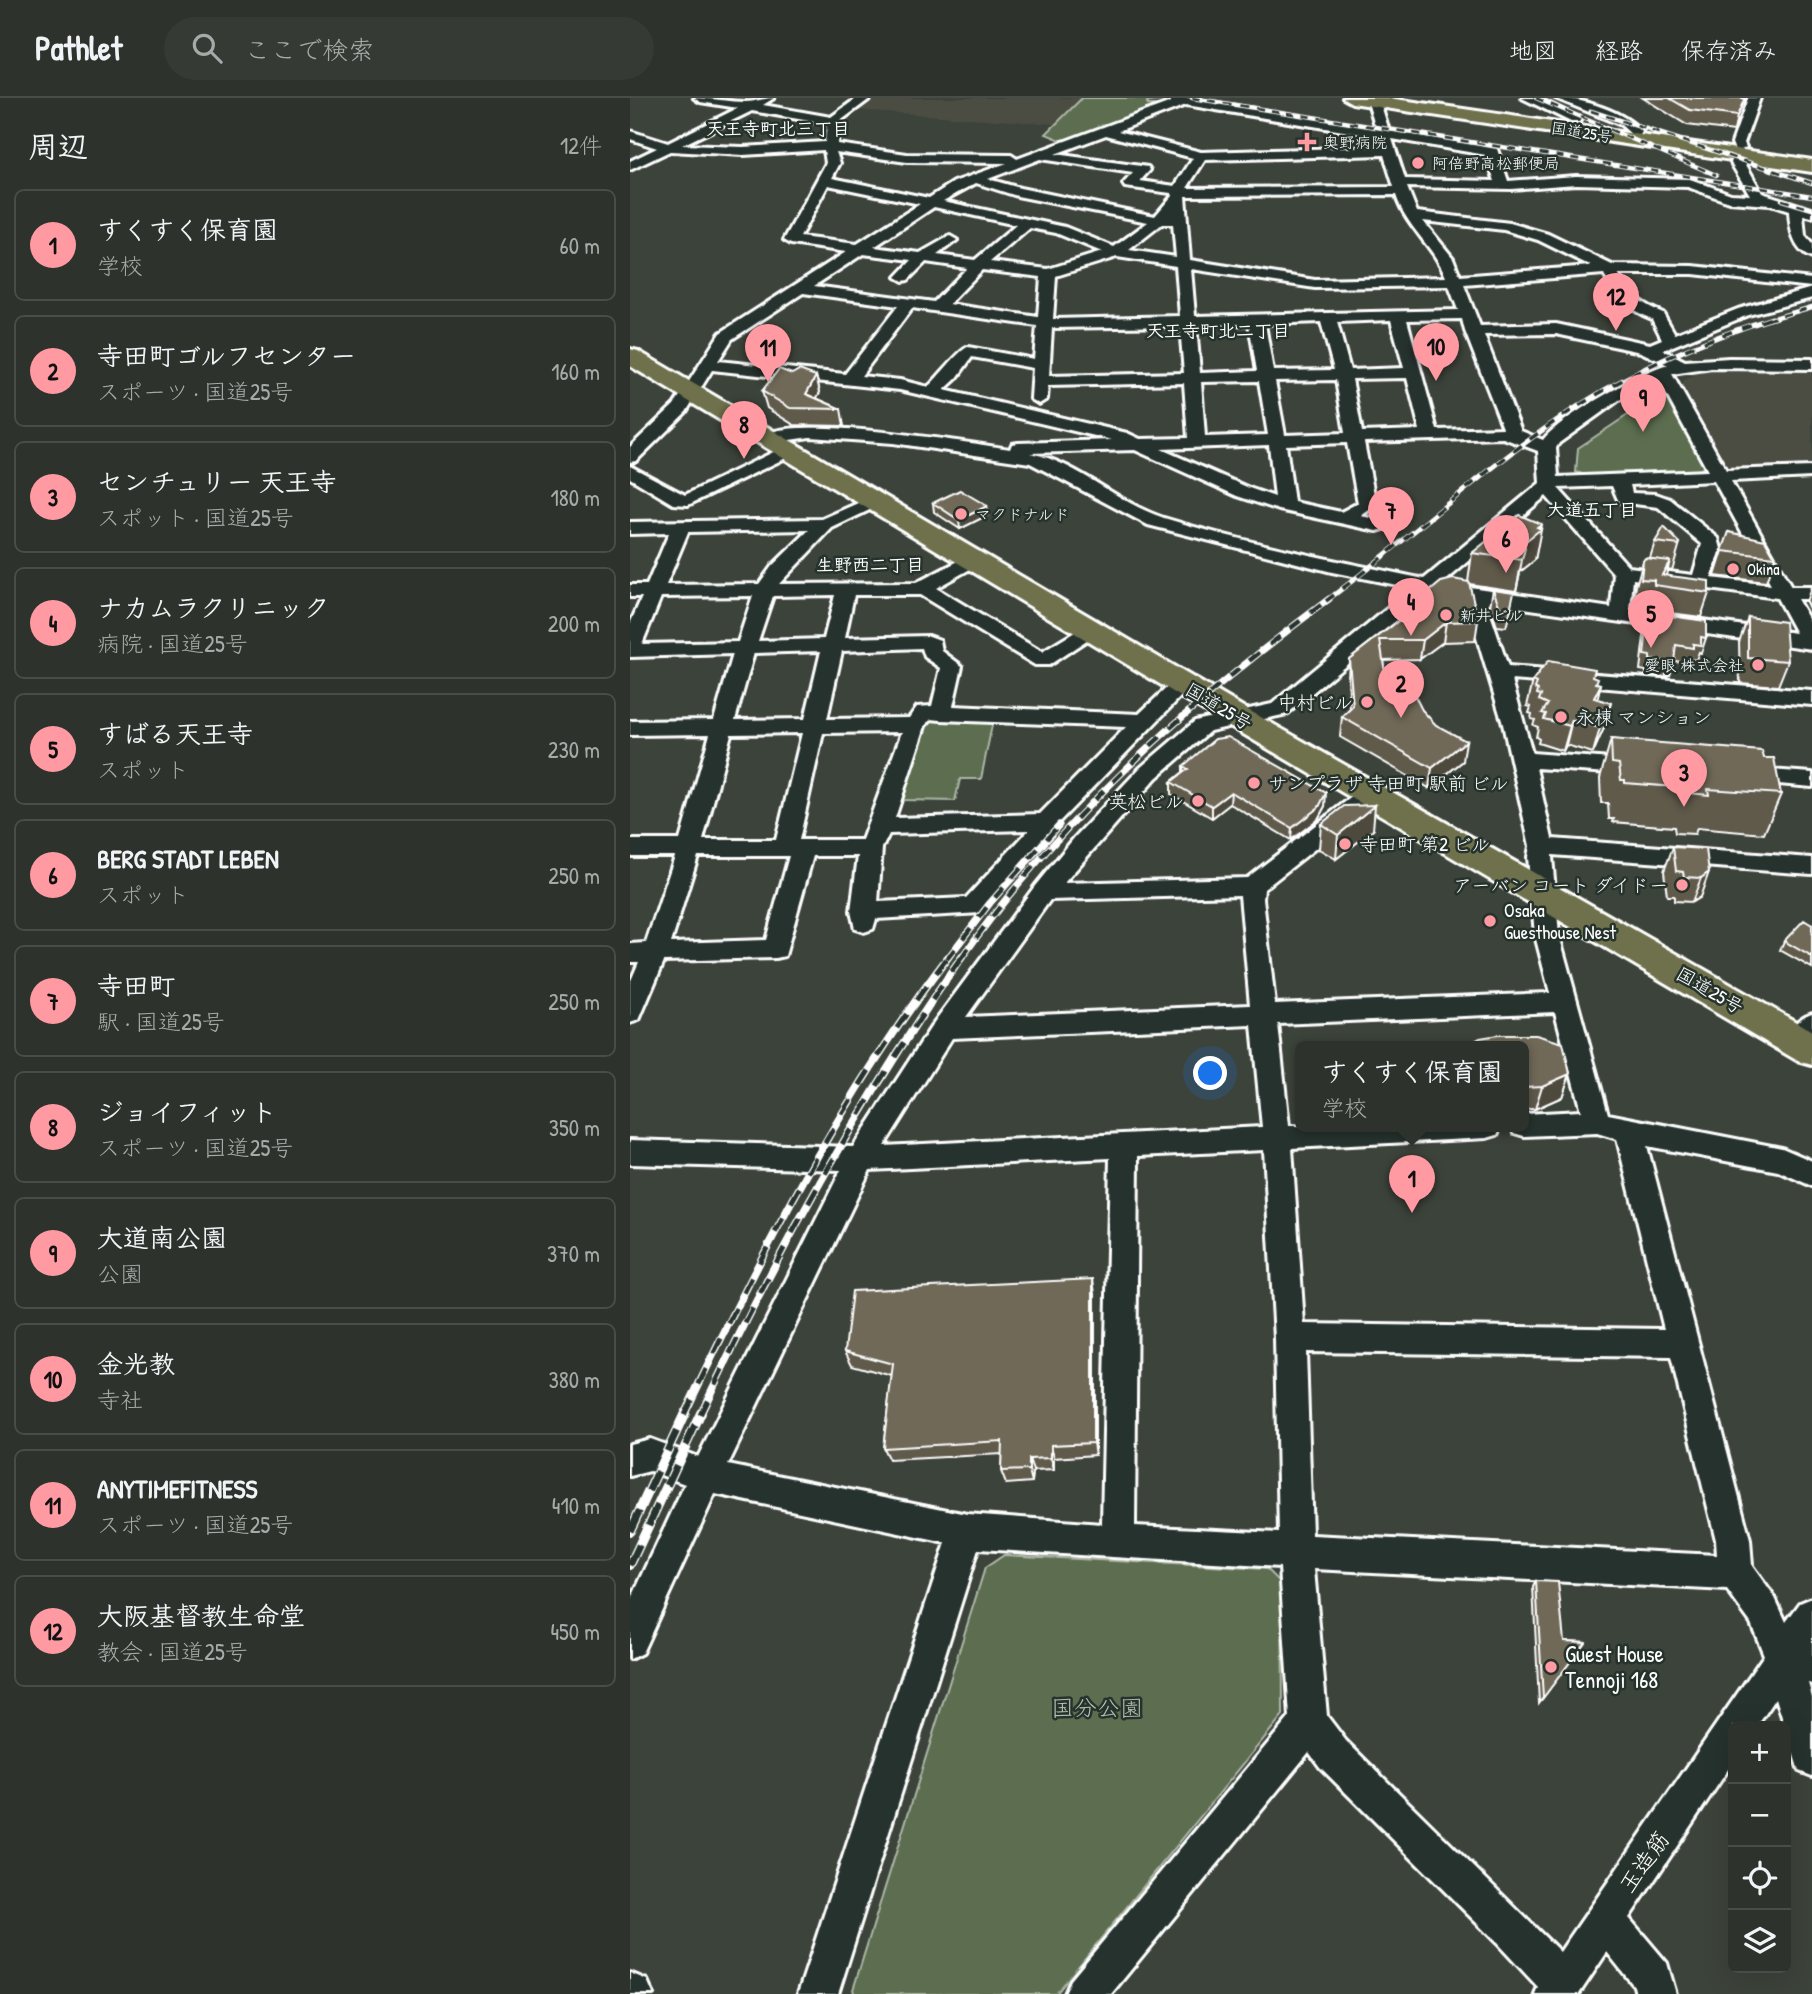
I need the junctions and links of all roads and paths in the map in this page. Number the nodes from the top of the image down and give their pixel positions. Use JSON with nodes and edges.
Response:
{"nodes":[{"id":1,"x":700,"y":98,"type":"edge"},
{"id":2,"x":768,"y":98,"type":"edge"},
{"id":3,"x":865,"y":98,"type":"edge"},
{"id":4,"x":1160,"y":98,"type":"edge"},
{"id":5,"x":1352,"y":98,"type":"edge"},
{"id":6,"x":1402,"y":98,"type":"edge"},
{"id":7,"x":1528,"y":98,"type":"edge"},
{"id":8,"x":1561,"y":98,"type":"edge"},
{"id":9,"x":1754,"y":98,"type":"edge"},
{"id":10,"x":1189,"y":100,"type":"edge"},
{"id":11,"x":1374,"y":102,"type":"junction"},
{"id":12,"x":752,"y":107,"type":"junction"},
{"id":13,"x":833,"y":121,"type":"junction"},
{"id":14,"x":1586,"y":125,"type":"junction"},
{"id":15,"x":1105,"y":131,"type":"junction"},
{"id":16,"x":1636,"y":132,"type":"junction"},
{"id":17,"x":1382,"y":134,"type":"junction"},
{"id":18,"x":630,"y":135,"type":"edge"},
{"id":19,"x":670,"y":146,"type":"junction"},
{"id":20,"x":831,"y":147,"type":"junction"},
{"id":21,"x":1391,"y":151,"type":"junction"},
{"id":22,"x":1740,"y":151,"type":"junction"},
{"id":23,"x":1201,"y":156,"type":"junction"},
{"id":24,"x":1032,"y":158,"type":"junction"},
{"id":25,"x":1058,"y":158,"type":"junction"},
{"id":26,"x":1812,"y":159,"type":"edge"},
{"id":27,"x":630,"y":166,"type":"edge"},
{"id":28,"x":1812,"y":166,"type":"edge"},
{"id":29,"x":975,"y":179,"type":"junction"},
{"id":30,"x":1283,"y":179,"type":"dead end"},
{"id":31,"x":824,"y":180,"type":"junction"},
{"id":32,"x":1502,"y":183,"type":"junction"},
{"id":33,"x":1023,"y":185,"type":"junction"},
{"id":34,"x":1399,"y":187,"type":"junction"},
{"id":35,"x":1296,"y":191,"type":"junction"},
{"id":36,"x":1178,"y":193,"type":"junction"},
{"id":37,"x":1062,"y":196,"type":"junction"},
{"id":38,"x":1769,"y":201,"type":"junction"},
{"id":39,"x":932,"y":202,"type":"junction"},
{"id":40,"x":1805,"y":211,"type":"edge"},
{"id":41,"x":983,"y":213,"type":"junction"},
{"id":42,"x":1413,"y":216,"type":"junction"},
{"id":43,"x":1159,"y":220,"type":"junction"},
{"id":44,"x":1180,"y":220,"type":"junction"},
{"id":45,"x":1030,"y":223,"type":"junction"},
{"id":46,"x":950,"y":240,"type":"dead end"},
{"id":47,"x":859,"y":249,"type":"junction"},
{"id":48,"x":1114,"y":252,"type":"junction"},
{"id":49,"x":1812,"y":254,"type":"edge"},
{"id":50,"x":922,"y":258,"type":"junction"},
{"id":51,"x":1182,"y":263,"type":"junction"},
{"id":52,"x":977,"y":266,"type":"junction"},
{"id":53,"x":1609,"y":269,"type":"junction"},
{"id":54,"x":1049,"y":274,"type":"junction"},
{"id":55,"x":903,"y":277,"type":"dead end"},
{"id":56,"x":1454,"y":281,"type":"junction"},
{"id":57,"x":1812,"y":283,"type":"edge"},
{"id":58,"x":799,"y":288,"type":"junction"},
{"id":59,"x":1812,"y":293,"type":"edge"},
{"id":60,"x":908,"y":304,"type":"junction"},
{"id":61,"x":937,"y":308,"type":"junction"},
{"id":62,"x":1467,"y":314,"type":"junction"},
{"id":63,"x":1398,"y":316,"type":"junction"},
{"id":64,"x":1328,"y":318,"type":"junction"},
{"id":65,"x":1256,"y":319,"type":"junction"},
{"id":66,"x":1187,"y":321,"type":"junction"},
{"id":67,"x":1044,"y":323,"type":"junction"},
{"id":68,"x":1473,"y":331,"type":"junction"},
{"id":69,"x":1670,"y":340,"type":"junction"},
{"id":70,"x":1652,"y":350,"type":"junction"},
{"id":71,"x":630,"y":356,"type":"edge"},
{"id":72,"x":1804,"y":364,"type":"edge"},
{"id":73,"x":709,"y":365,"type":"junction"},
{"id":74,"x":1683,"y":366,"type":"junction"},
{"id":75,"x":1041,"y":373,"type":"junction"},
{"id":76,"x":1414,"y":373,"type":"junction"},
{"id":77,"x":1663,"y":373,"type":"junction"},
{"id":78,"x":1343,"y":375,"type":"junction"},
{"id":79,"x":1267,"y":377,"type":"junction"},
{"id":80,"x":1192,"y":378,"type":"junction"},
{"id":81,"x":851,"y":379,"type":"junction"},
{"id":82,"x":691,"y":391,"type":"junction"},
{"id":83,"x":932,"y":392,"type":"junction"},
{"id":84,"x":1033,"y":416,"type":"junction"},
{"id":85,"x":660,"y":426,"type":"junction"},
{"id":86,"x":630,"y":432,"type":"edge"},
{"id":87,"x":1514,"y":434,"type":"junction"},
{"id":88,"x":1430,"y":435,"type":"junction"},
{"id":89,"x":1352,"y":437,"type":"junction"},
{"id":90,"x":1277,"y":439,"type":"junction"},
{"id":91,"x":1197,"y":442,"type":"junction"},
{"id":92,"x":779,"y":444,"type":"junction"},
{"id":93,"x":1132,"y":444,"type":"junction"},
{"id":94,"x":1547,"y":448,"type":"junction"},
{"id":95,"x":1011,"y":454,"type":"junction"},
{"id":96,"x":630,"y":457,"type":"edge"},
{"id":97,"x":630,"y":471,"type":"edge"},
{"id":98,"x":1812,"y":472,"type":"edge"},
{"id":99,"x":1721,"y":476,"type":"junction"},
{"id":100,"x":1619,"y":480,"type":"junction"},
{"id":101,"x":1548,"y":484,"type":"junction"},
{"id":102,"x":874,"y":501,"type":"junction"},
{"id":103,"x":1285,"y":506,"type":"junction"},
{"id":104,"x":1342,"y":519,"type":"junction"},
{"id":105,"x":825,"y":524,"type":"junction"},
{"id":106,"x":1377,"y":525,"type":"dead end"},
{"id":107,"x":681,"y":527,"type":"junction"},
{"id":108,"x":630,"y":528,"type":"edge"},
{"id":109,"x":974,"y":559,"type":"junction"},
{"id":110,"x":1624,"y":572,"type":"junction"},
{"id":111,"x":1700,"y":582,"type":"junction"},
{"id":112,"x":1425,"y":587,"type":"junction"},
{"id":113,"x":922,"y":588,"type":"junction"},
{"id":114,"x":846,"y":589,"type":"junction"},
{"id":115,"x":765,"y":590,"type":"junction"},
{"id":116,"x":630,"y":591,"type":"edge"},
{"id":117,"x":653,"y":591,"type":"junction"},
{"id":118,"x":1784,"y":593,"type":"junction"},
{"id":119,"x":1812,"y":593,"type":"edge"},
{"id":120,"x":1480,"y":596,"type":"junction"},
{"id":121,"x":1620,"y":616,"type":"junction"},
{"id":122,"x":1092,"y":630,"type":"junction"},
{"id":123,"x":1811,"y":641,"type":"edge"},
{"id":124,"x":835,"y":644,"type":"junction"},
{"id":125,"x":746,"y":646,"type":"junction"},
{"id":126,"x":630,"y":650,"type":"edge"},
{"id":127,"x":1502,"y":673,"type":"junction"},
{"id":128,"x":1183,"y":684,"type":"junction"},
{"id":129,"x":1812,"y":698,"type":"edge"},
{"id":130,"x":941,"y":713,"type":"junction"},
{"id":131,"x":1239,"y":718,"type":"junction"},
{"id":132,"x":1144,"y":721,"type":"junction"},
{"id":133,"x":915,"y":725,"type":"junction"},
{"id":134,"x":723,"y":727,"type":"junction"},
{"id":135,"x":815,"y":727,"type":"junction"},
{"id":136,"x":630,"y":728,"type":"edge"},
{"id":137,"x":1525,"y":761,"type":"junction"},
{"id":138,"x":1659,"y":769,"type":"edge"},
{"id":139,"x":1715,"y":773,"type":"edge"},
{"id":140,"x":1812,"y":779,"type":"edge"},
{"id":141,"x":1370,"y":794,"type":"junction"},
{"id":142,"x":1046,"y":822,"type":"junction"},
{"id":143,"x":876,"y":837,"type":"junction"},
{"id":144,"x":1542,"y":846,"type":"junction"},
{"id":145,"x":630,"y":848,"type":"edge"},
{"id":146,"x":689,"y":848,"type":"junction"},
{"id":147,"x":794,"y":848,"type":"junction"},
{"id":148,"x":1812,"y":866,"type":"edge"},
{"id":149,"x":1253,"y":887,"type":"junction"},
{"id":150,"x":1043,"y":892,"type":"junction"},
{"id":151,"x":1543,"y":893,"type":"junction"},
{"id":152,"x":864,"y":917,"type":"joint"},
{"id":153,"x":643,"y":953,"type":"edge"},
{"id":154,"x":1564,"y":1002,"type":"junction"},
{"id":155,"x":630,"y":1013,"type":"edge"},
{"id":156,"x":1264,"y":1013,"type":"junction"},
{"id":157,"x":944,"y":1028,"type":"junction"},
{"id":158,"x":1807,"y":1038,"type":"edge"},
{"id":159,"x":1597,"y":1122,"type":"junction"},
{"id":160,"x":1529,"y":1125,"type":"edge"},
{"id":161,"x":1629,"y":1131,"type":"junction"},
{"id":162,"x":1392,"y":1132,"type":"edge"},
{"id":163,"x":1277,"y":1138,"type":"junction"},
{"id":164,"x":1124,"y":1146,"type":"junction"},
{"id":165,"x":630,"y":1152,"type":"edge"},
{"id":166,"x":861,"y":1159,"type":"junction"},
{"id":167,"x":1812,"y":1174,"type":"edge"},
{"id":168,"x":1290,"y":1338,"type":"junction"},
{"id":169,"x":1683,"y":1343,"type":"junction"},
{"id":170,"x":630,"y":1460,"type":"edge"},
{"id":171,"x":706,"y":1476,"type":"junction"},
{"id":172,"x":967,"y":1531,"type":"junction"},
{"id":173,"x":1118,"y":1542,"type":"junction"},
{"id":174,"x":1296,"y":1550,"type":"junction"},
{"id":175,"x":1735,"y":1573,"type":"junction"},
{"id":176,"x":1812,"y":1615,"type":"edge"},
{"id":177,"x":630,"y":1641,"type":"edge"},
{"id":178,"x":1798,"y":1662,"type":"edge"},
{"id":179,"x":1741,"y":1721,"type":"edge"},
{"id":180,"x":1309,"y":1723,"type":"junction"},
{"id":181,"x":1728,"y":1737,"type":"edge"},
{"id":182,"x":1812,"y":1758,"type":"edge"},
{"id":183,"x":1604,"y":1918,"type":"junction"},
{"id":184,"x":1558,"y":1989,"type":"edge"},
{"id":185,"x":818,"y":1994,"type":"edge"},
{"id":186,"x":1085,"y":1994,"type":"edge"},
{"id":187,"x":1656,"y":1994,"type":"edge"}],
"edges":[{"from":1,"to":12,"type":"street"},
{"from":2,"to":12,"type":"street"},
{"from":3,"to":13,"type":"street"},
{"from":4,"to":10,"type":"street"},
{"from":5,"to":11,"type":"highway","name":"国道25号"},
{"from":6,"to":14,"type":"highway","name":"国道25号"},
{"from":7,"to":14,"type":"street"},
{"from":8,"to":16,"type":"street"},
{"from":9,"to":22,"type":"street"},
{"from":10,"to":15,"type":"street"},
{"from":10,"to":17,"type":"street"},
{"from":11,"to":17,"type":"street"},
{"from":11,"to":22,"type":"highway","name":"国道25号"},
{"from":12,"to":13,"type":"street"},
{"from":12,"to":19,"type":"street"},
{"from":13,"to":20,"type":"street"},
{"from":14,"to":16,"type":"highway","name":"国道25号"},
{"from":15,"to":23,"type":"street"},
{"from":15,"to":24,"type":"street"},
{"from":16,"to":22,"type":"highway","name":"国道25号"},
{"from":17,"to":21,"type":"street"},
{"from":17,"to":32,"type":"street"},
{"from":18,"to":19,"type":"street"},
{"from":19,"to":20,"type":"street"},
{"from":19,"to":27,"type":"street"},
{"from":20,"to":24,"type":"street"},
{"from":20,"to":31,"type":"street"},
{"from":21,"to":23,"type":"street"},
{"from":21,"to":34,"type":"street"},
{"from":22,"to":26,"type":"highway","name":"国道25号"},
{"from":22,"to":28,"type":"highway","name":"国道25号"},
{"from":22,"to":38,"type":"street"},
{"from":23,"to":36,"type":"street"},
{"from":24,"to":25,"type":"street"},
{"from":24,"to":29,"type":"street"},
{"from":25,"to":33,"type":"street"},
{"from":25,"to":36,"type":"street"},
{"from":29,"to":33,"type":"street"},
{"from":29,"to":39,"type":"street"},
{"from":30,"to":35,"type":"street"},
{"from":31,"to":39,"type":"street"},
{"from":31,"to":47,"type":"street"},
{"from":32,"to":34,"type":"street"},
{"from":32,"to":38,"type":"street"},
{"from":33,"to":37,"type":"street"},
{"from":33,"to":41,"type":"street"},
{"from":34,"to":35,"type":"street"},
{"from":34,"to":42,"type":"street"},
{"from":35,"to":36,"type":"street"},
{"from":36,"to":43,"type":"street"},
{"from":36,"to":44,"type":"street"},
{"from":37,"to":43,"type":"street"},
{"from":37,"to":45,"type":"street"},
{"from":38,"to":40,"type":"street"},
{"from":39,"to":41,"type":"street"},
{"from":39,"to":47,"type":"street"},
{"from":40,"to":49,"type":"street"},
{"from":41,"to":45,"type":"street"},
{"from":42,"to":53,"type":"street"},
{"from":42,"to":56,"type":"street"},
{"from":43,"to":44,"type":"street"},
{"from":43,"to":48,"type":"street"},
{"from":44,"to":51,"type":"street"},
{"from":45,"to":48,"type":"street"},
{"from":45,"to":52,"type":"street"},
{"from":46,"to":50,"type":"street"},
{"from":47,"to":50,"type":"street"},
{"from":47,"to":58,"type":"street"},
{"from":48,"to":51,"type":"street"},
{"from":48,"to":54,"type":"street"},
{"from":50,"to":52,"type":"street"},
{"from":50,"to":55,"type":"street"},
{"from":51,"to":56,"type":"street"},
{"from":51,"to":66,"type":"street"},
{"from":52,"to":54,"type":"street"},
{"from":52,"to":61,"type":"street"},
{"from":53,"to":56,"type":"street"},
{"from":53,"to":57,"type":"street"},
{"from":53,"to":69,"type":"street"},
{"from":54,"to":67,"type":"street"},
{"from":56,"to":62,"type":"street"},
{"from":58,"to":60,"type":"street"},
{"from":58,"to":73,"type":"street"},
{"from":59,"to":69,"type":"street"},
{"from":60,"to":61,"type":"street"},
{"from":60,"to":81,"type":"street"},
{"from":61,"to":67,"type":"street"},
{"from":62,"to":63,"type":"street"},
{"from":62,"to":68,"type":"street"},
{"from":63,"to":64,"type":"street"},
{"from":63,"to":76,"type":"street"},
{"from":64,"to":65,"type":"street"},
{"from":64,"to":78,"type":"street"},
{"from":65,"to":66,"type":"street"},
{"from":65,"to":79,"type":"street"},
{"from":66,"to":67,"type":"street"},
{"from":66,"to":80,"type":"street"},
{"from":67,"to":75,"type":"street"},
{"from":68,"to":70,"type":"street"},
{"from":68,"to":87,"type":"street"},
{"from":69,"to":70,"type":"street"},
{"from":70,"to":74,"type":"street"},
{"from":71,"to":82,"type":"highway","name":"国道25号"},
{"from":72,"to":74,"type":"street"},
{"from":73,"to":81,"type":"street"},
{"from":73,"to":82,"type":"street"},
{"from":74,"to":77,"type":"street"},
{"from":75,"to":80,"type":"street"},
{"from":75,"to":83,"type":"street"},
{"from":75,"to":84,"type":"street"},
{"from":76,"to":78,"type":"street"},
{"from":76,"to":88,"type":"street"},
{"from":77,"to":94,"type":"street"},
{"from":77,"to":99,"type":"street"},
{"from":78,"to":79,"type":"street"},
{"from":78,"to":89,"type":"street"},
{"from":79,"to":80,"type":"street"},
{"from":79,"to":90,"type":"street"},
{"from":80,"to":91,"type":"street"},
{"from":81,"to":83,"type":"street"},
{"from":82,"to":85,"type":"street"},
{"from":82,"to":92,"type":"highway","name":"国道25号"},
{"from":83,"to":84,"type":"street"},
{"from":84,"to":93,"type":"street"},
{"from":85,"to":86,"type":"street"},
{"from":85,"to":96,"type":"street"},
{"from":87,"to":88,"type":"street"},
{"from":87,"to":94,"type":"street"},
{"from":88,"to":89,"type":"street"},
{"from":89,"to":90,"type":"street"},
{"from":89,"to":104,"type":"street"},
{"from":90,"to":91,"type":"street"},
{"from":90,"to":103,"type":"street"},
{"from":91,"to":93,"type":"street"},
{"from":92,"to":95,"type":"street"},
{"from":92,"to":97,"type":"street"},
{"from":92,"to":102,"type":"highway","name":"国道25号"},
{"from":93,"to":95,"type":"street"},
{"from":93,"to":103,"type":"street"},
{"from":94,"to":101,"type":"street"},
{"from":95,"to":112,"type":"street"},
{"from":98,"to":99,"type":"street"},
{"from":99,"to":100,"type":"street"},
{"from":99,"to":118,"type":"street"},
{"from":100,"to":101,"type":"street"},
{"from":100,"to":111,"type":"street"},
{"from":101,"to":110,"type":"street"},
{"from":101,"to":112,"type":"street"},
{"from":102,"to":105,"type":"street"},
{"from":102,"to":109,"type":"highway","name":"国道25号"},
{"from":103,"to":104,"type":"street"},
{"from":104,"to":106,"type":"street"},
{"from":105,"to":107,"type":"street"},
{"from":105,"to":115,"type":"street"},
{"from":107,"to":108,"type":"street"},
{"from":107,"to":117,"type":"street"},
{"from":109,"to":113,"type":"street"},
{"from":109,"to":122,"type":"highway","name":"国道25号"},
{"from":110,"to":111,"type":"street"},
{"from":110,"to":121,"type":"street"},
{"from":111,"to":118,"type":"street"},
{"from":112,"to":120,"type":"street"},
{"from":112,"to":131,"type":"street"},
{"from":113,"to":114,"type":"street"},
{"from":113,"to":122,"type":"street"},
{"from":114,"to":115,"type":"street"},
{"from":114,"to":124,"type":"street"},
{"from":115,"to":117,"type":"street"},
{"from":115,"to":125,"type":"street"},
{"from":116,"to":117,"type":"street"},
{"from":117,"to":126,"type":"street"},
{"from":118,"to":119,"type":"street"},
{"from":118,"to":123,"type":"street"},
{"from":120,"to":121,"type":"street"},
{"from":120,"to":127,"type":"street"},
{"from":121,"to":123,"type":"street"},
{"from":122,"to":128,"type":"highway","name":"国道25号"},
{"from":124,"to":125,"type":"street"},
{"from":124,"to":130,"type":"street"},
{"from":124,"to":135,"type":"street"},
{"from":125,"to":126,"type":"street"},
{"from":125,"to":134,"type":"street"},
{"from":127,"to":129,"type":"street"},
{"from":127,"to":137,"type":"street"},
{"from":128,"to":131,"type":"highway","name":"国道25号"},
{"from":128,"to":132,"type":"street"},
{"from":130,"to":132,"type":"street"},
{"from":130,"to":133,"type":"street"},
{"from":131,"to":141,"type":"highway","name":"国道25号"},
{"from":131,"to":150,"type":"street"},
{"from":132,"to":142,"type":"street"},
{"from":133,"to":135,"type":"street"},
{"from":133,"to":143,"type":"street"},
{"from":134,"to":135,"type":"street"},
{"from":134,"to":136,"type":"street"},
{"from":134,"to":146,"type":"street"},
{"from":135,"to":147,"type":"street"},
{"from":137,"to":138,"type":"street"},
{"from":137,"to":144,"type":"street"},
{"from":139,"to":140,"type":"street"},
{"from":141,"to":149,"type":"street"},
{"from":141,"to":151,"type":"highway","name":"国道25号"},
{"from":142,"to":143,"type":"street"},
{"from":142,"to":152,"type":"street"},
{"from":143,"to":147,"type":"street"},
{"from":143,"to":152,"type":"street"},
{"from":144,"to":148,"type":"street"},
{"from":144,"to":151,"type":"street"},
{"from":145,"to":146,"type":"street"},
{"from":146,"to":147,"type":"street"},
{"from":146,"to":153,"type":"street"},
{"from":147,"to":153,"type":"street"},
{"from":149,"to":150,"type":"street"},
{"from":149,"to":156,"type":"street"},
{"from":150,"to":157,"type":"street"},
{"from":151,"to":154,"type":"street"},
{"from":151,"to":158,"type":"highway","name":"国道25号"},
{"from":153,"to":155,"type":"street"},
{"from":154,"to":156,"type":"street"},
{"from":154,"to":159,"type":"street"},
{"from":156,"to":157,"type":"street"},
{"from":156,"to":163,"type":"street"},
{"from":157,"to":166,"type":"street"},
{"from":159,"to":160,"type":"street"},
{"from":159,"to":161,"type":"street"},
{"from":161,"to":167,"type":"street"},
{"from":161,"to":169,"type":"street"},
{"from":162,"to":163,"type":"street"},
{"from":163,"to":164,"type":"street"},
{"from":163,"to":168,"type":"street"},
{"from":164,"to":166,"type":"street"},
{"from":164,"to":173,"type":"street"},
{"from":165,"to":166,"type":"street"},
{"from":166,"to":171,"type":"street"},
{"from":168,"to":169,"type":"street"},
{"from":168,"to":174,"type":"street"},
{"from":169,"to":175,"type":"street"},
{"from":170,"to":171,"type":"street"},
{"from":171,"to":172,"type":"street"},
{"from":171,"to":177,"type":"street"},
{"from":172,"to":173,"type":"street"},
{"from":172,"to":185,"type":"street"},
{"from":173,"to":174,"type":"street"},
{"from":174,"to":175,"type":"street"},
{"from":174,"to":180,"type":"street"},
{"from":175,"to":178,"type":"street"},
{"from":176,"to":178,"type":"street","name":"玉造筋"},
{"from":178,"to":179,"type":"street","name":"玉造筋"},
{"from":178,"to":182,"type":"street"},
{"from":180,"to":184,"type":"street"},
{"from":180,"to":186,"type":"street"},
{"from":181,"to":183,"type":"street","name":"玉造筋"},
{"from":183,"to":184,"type":"street","name":"玉造筋"},
{"from":183,"to":187,"type":"street"}]}
